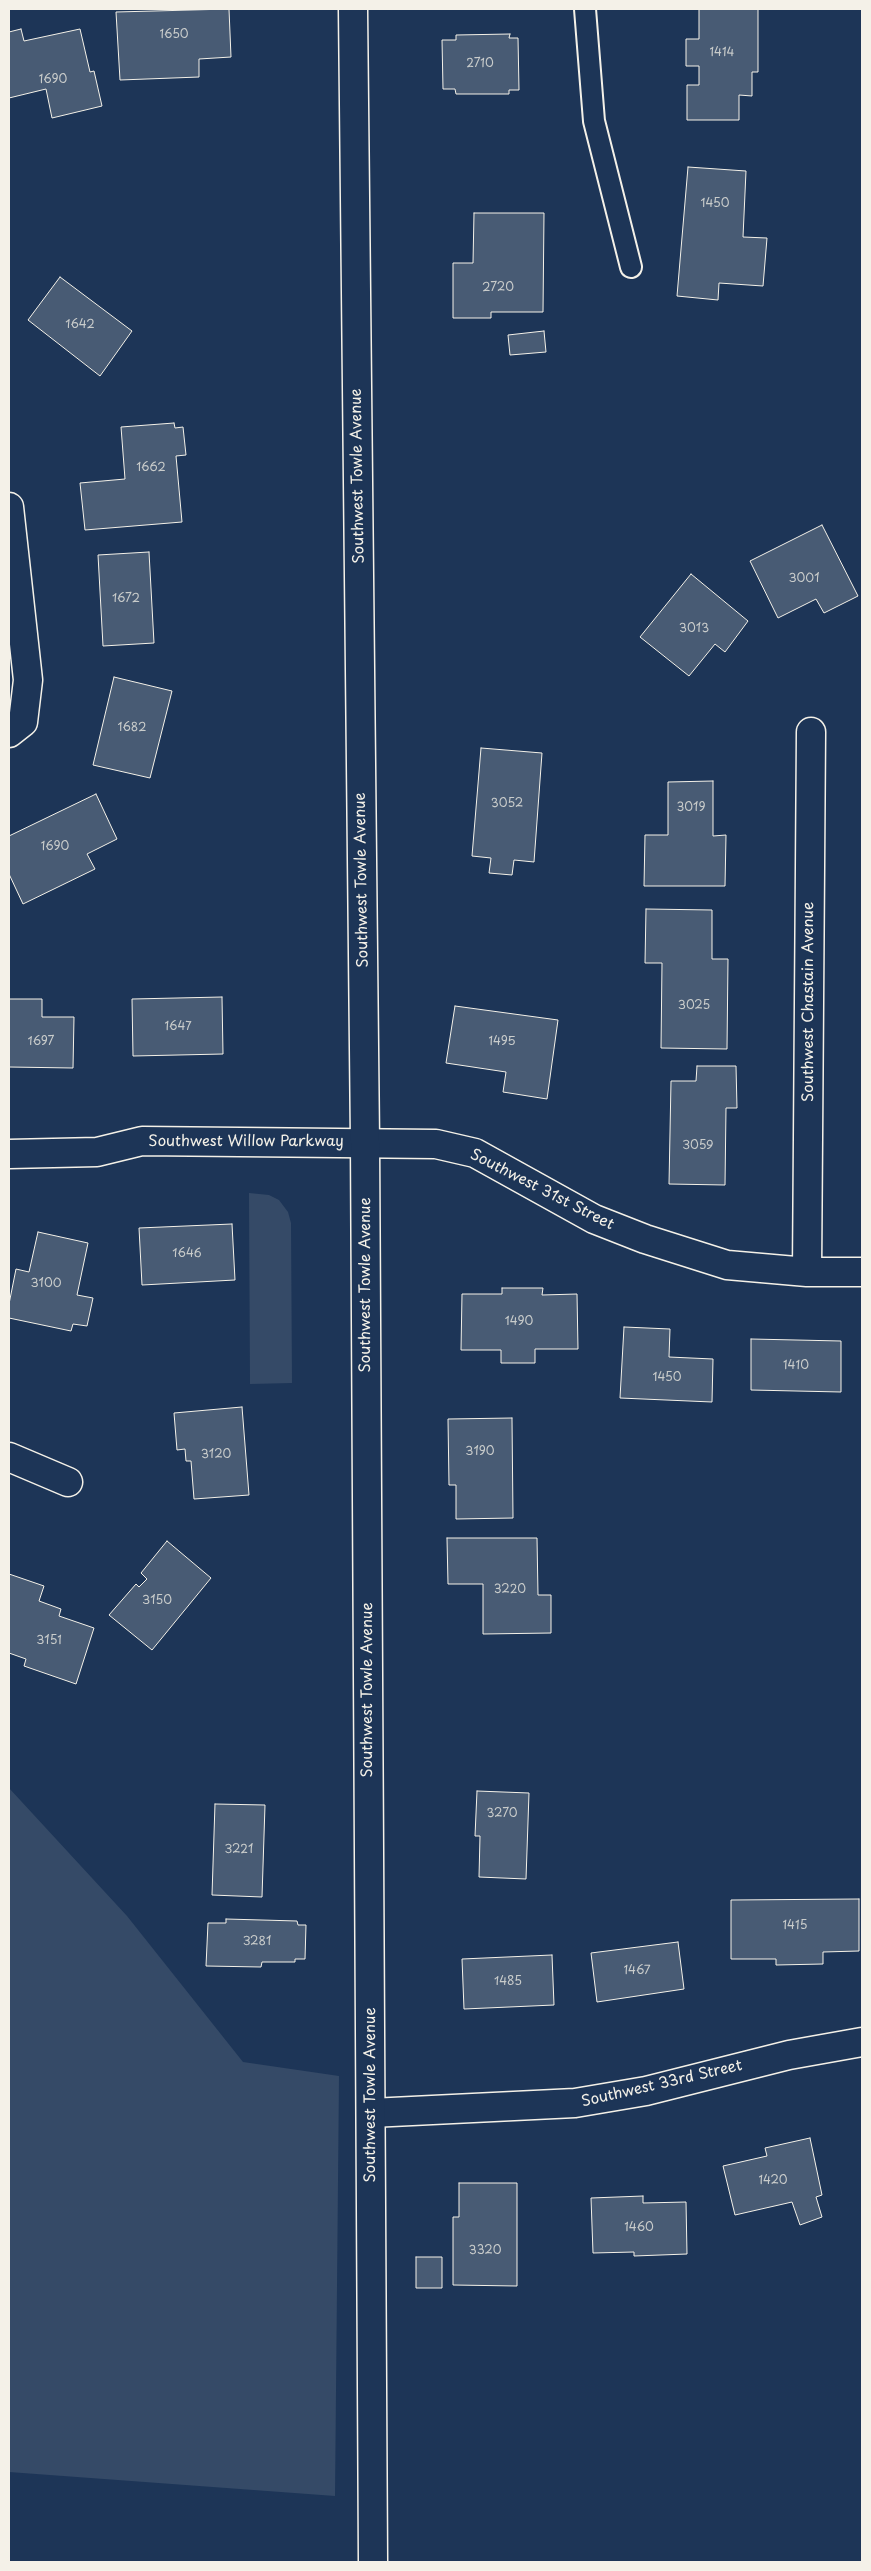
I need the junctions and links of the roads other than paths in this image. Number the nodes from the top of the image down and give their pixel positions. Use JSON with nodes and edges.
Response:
{"nodes":[{"id":1,"x":352,"y":9,"type":"edge"},
{"id":2,"x":586,"y":9,"type":"edge"},
{"id":3,"x":631,"y":267,"type":"dead end"},
{"id":4,"x":9,"y":507,"type":"edge"},
{"id":5,"x":811,"y":732,"type":"dead end"},
{"id":6,"x":9,"y":733,"type":"edge"},
{"id":7,"x":365,"y":1142,"type":"junction"},
{"id":8,"x":9,"y":1154,"type":"edge"},
{"id":9,"x":807,"y":1272,"type":"junction"},
{"id":10,"x":862,"y":1272,"type":"edge"},
{"id":11,"x":9,"y":1457,"type":"edge"},
{"id":12,"x":68,"y":1482,"type":"dead end"},
{"id":13,"x":862,"y":2042,"type":"edge"},
{"id":14,"x":371,"y":2113,"type":"junction"},
{"id":15,"x":373,"y":2562,"type":"edge"}],
"edges":[{"from":1,"to":7,"type":"main road","name":"Southwest Towle Avenue"},
{"from":2,"to":3,"type":"lane"},
{"from":4,"to":6,"type":"main road"},
{"from":5,"to":9,"type":"main road","name":"Southwest Chastain Avenue"},
{"from":7,"to":8,"type":"main road","name":"Southwest Willow Parkway"},
{"from":7,"to":9,"type":"main road","name":"Southwest 31st Street"},
{"from":7,"to":14,"type":"main road","name":"Southwest Towle Avenue"},
{"from":9,"to":10,"type":"main road","name":"Southwest 31st Street"},
{"from":11,"to":12,"type":"main road"},
{"from":13,"to":14,"type":"main road","name":"Southwest 33rd Street"},
{"from":14,"to":15,"type":"main road","name":"Southwest Towle Avenue"}]}
